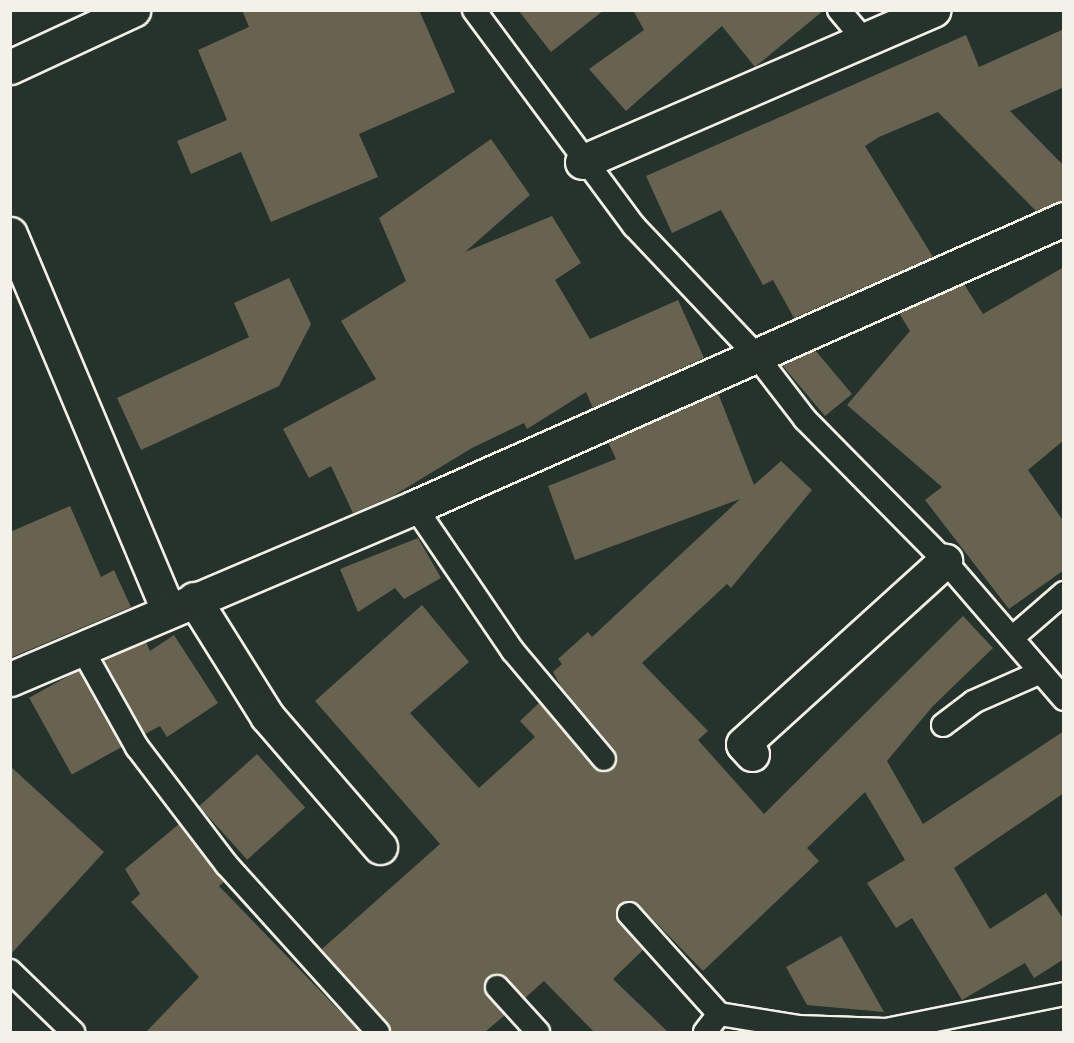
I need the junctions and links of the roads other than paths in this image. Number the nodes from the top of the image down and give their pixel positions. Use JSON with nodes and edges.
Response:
{"nodes":[{"id":1,"x":133,"y":10,"type":"edge"},
{"id":2,"x":474,"y":10,"type":"edge"},
{"id":3,"x":839,"y":10,"type":"edge"},
{"id":4,"x":934,"y":10,"type":"edge"},
{"id":5,"x":865,"y":41,"type":"junction"},
{"id":6,"x":10,"y":67,"type":"edge"},
{"id":7,"x":582,"y":162,"type":"junction"},
{"id":8,"x":1064,"y":219,"type":"edge"},
{"id":9,"x":10,"y":234,"type":"edge"},
{"id":10,"x":755,"y":354,"type":"junction"},
{"id":11,"x":415,"y":507,"type":"junction"},
{"id":12,"x":945,"y":561,"type":"junction"},
{"id":13,"x":1064,"y":593,"type":"edge"},
{"id":14,"x":181,"y":604,"type":"junction"},
{"id":15,"x":1012,"y":638,"type":"junction"},
{"id":16,"x":81,"y":647,"type":"junction"},
{"id":17,"x":1041,"y":672,"type":"junction"},
{"id":18,"x":10,"y":679,"type":"edge"},
{"id":19,"x":1064,"y":699,"type":"edge"},
{"id":20,"x":943,"y":725,"type":"dead end"},
{"id":21,"x":752,"y":754,"type":"dead end"},
{"id":22,"x":604,"y":759,"type":"dead end"},
{"id":23,"x":380,"y":847,"type":"dead end"},
{"id":24,"x":629,"y":914,"type":"dead end"},
{"id":25,"x":10,"y":971,"type":"edge"},
{"id":26,"x":497,"y":987,"type":"dead end"},
{"id":27,"x":1064,"y":994,"type":"edge"},
{"id":28,"x":719,"y":1014,"type":"junction"},
{"id":29,"x":73,"y":1032,"type":"edge"},
{"id":30,"x":378,"y":1032,"type":"edge"},
{"id":31,"x":538,"y":1032,"type":"edge"},
{"id":32,"x":705,"y":1032,"type":"edge"}],
"edges":[{"from":1,"to":6,"type":"street"},
{"from":2,"to":7,"type":"lane"},
{"from":3,"to":5,"type":"lane"},
{"from":4,"to":5,"type":"street"},
{"from":5,"to":7,"type":"street"},
{"from":7,"to":10,"type":"lane"},
{"from":8,"to":10,"type":"street"},
{"from":9,"to":14,"type":"street"},
{"from":10,"to":11,"type":"street"},
{"from":10,"to":12,"type":"lane"},
{"from":11,"to":14,"type":"street"},
{"from":11,"to":22,"type":"lane"},
{"from":12,"to":15,"type":"lane"},
{"from":12,"to":21,"type":"street"},
{"from":13,"to":15,"type":"lane"},
{"from":14,"to":16,"type":"street"},
{"from":14,"to":23,"type":"street"},
{"from":15,"to":17,"type":"lane"},
{"from":16,"to":18,"type":"street"},
{"from":16,"to":30,"type":"lane"},
{"from":17,"to":19,"type":"lane"},
{"from":17,"to":20,"type":"lane"},
{"from":24,"to":28,"type":"lane"},
{"from":25,"to":29,"type":"lane"},
{"from":26,"to":31,"type":"lane"},
{"from":27,"to":28,"type":"lane"},
{"from":28,"to":32,"type":"lane"}]}
